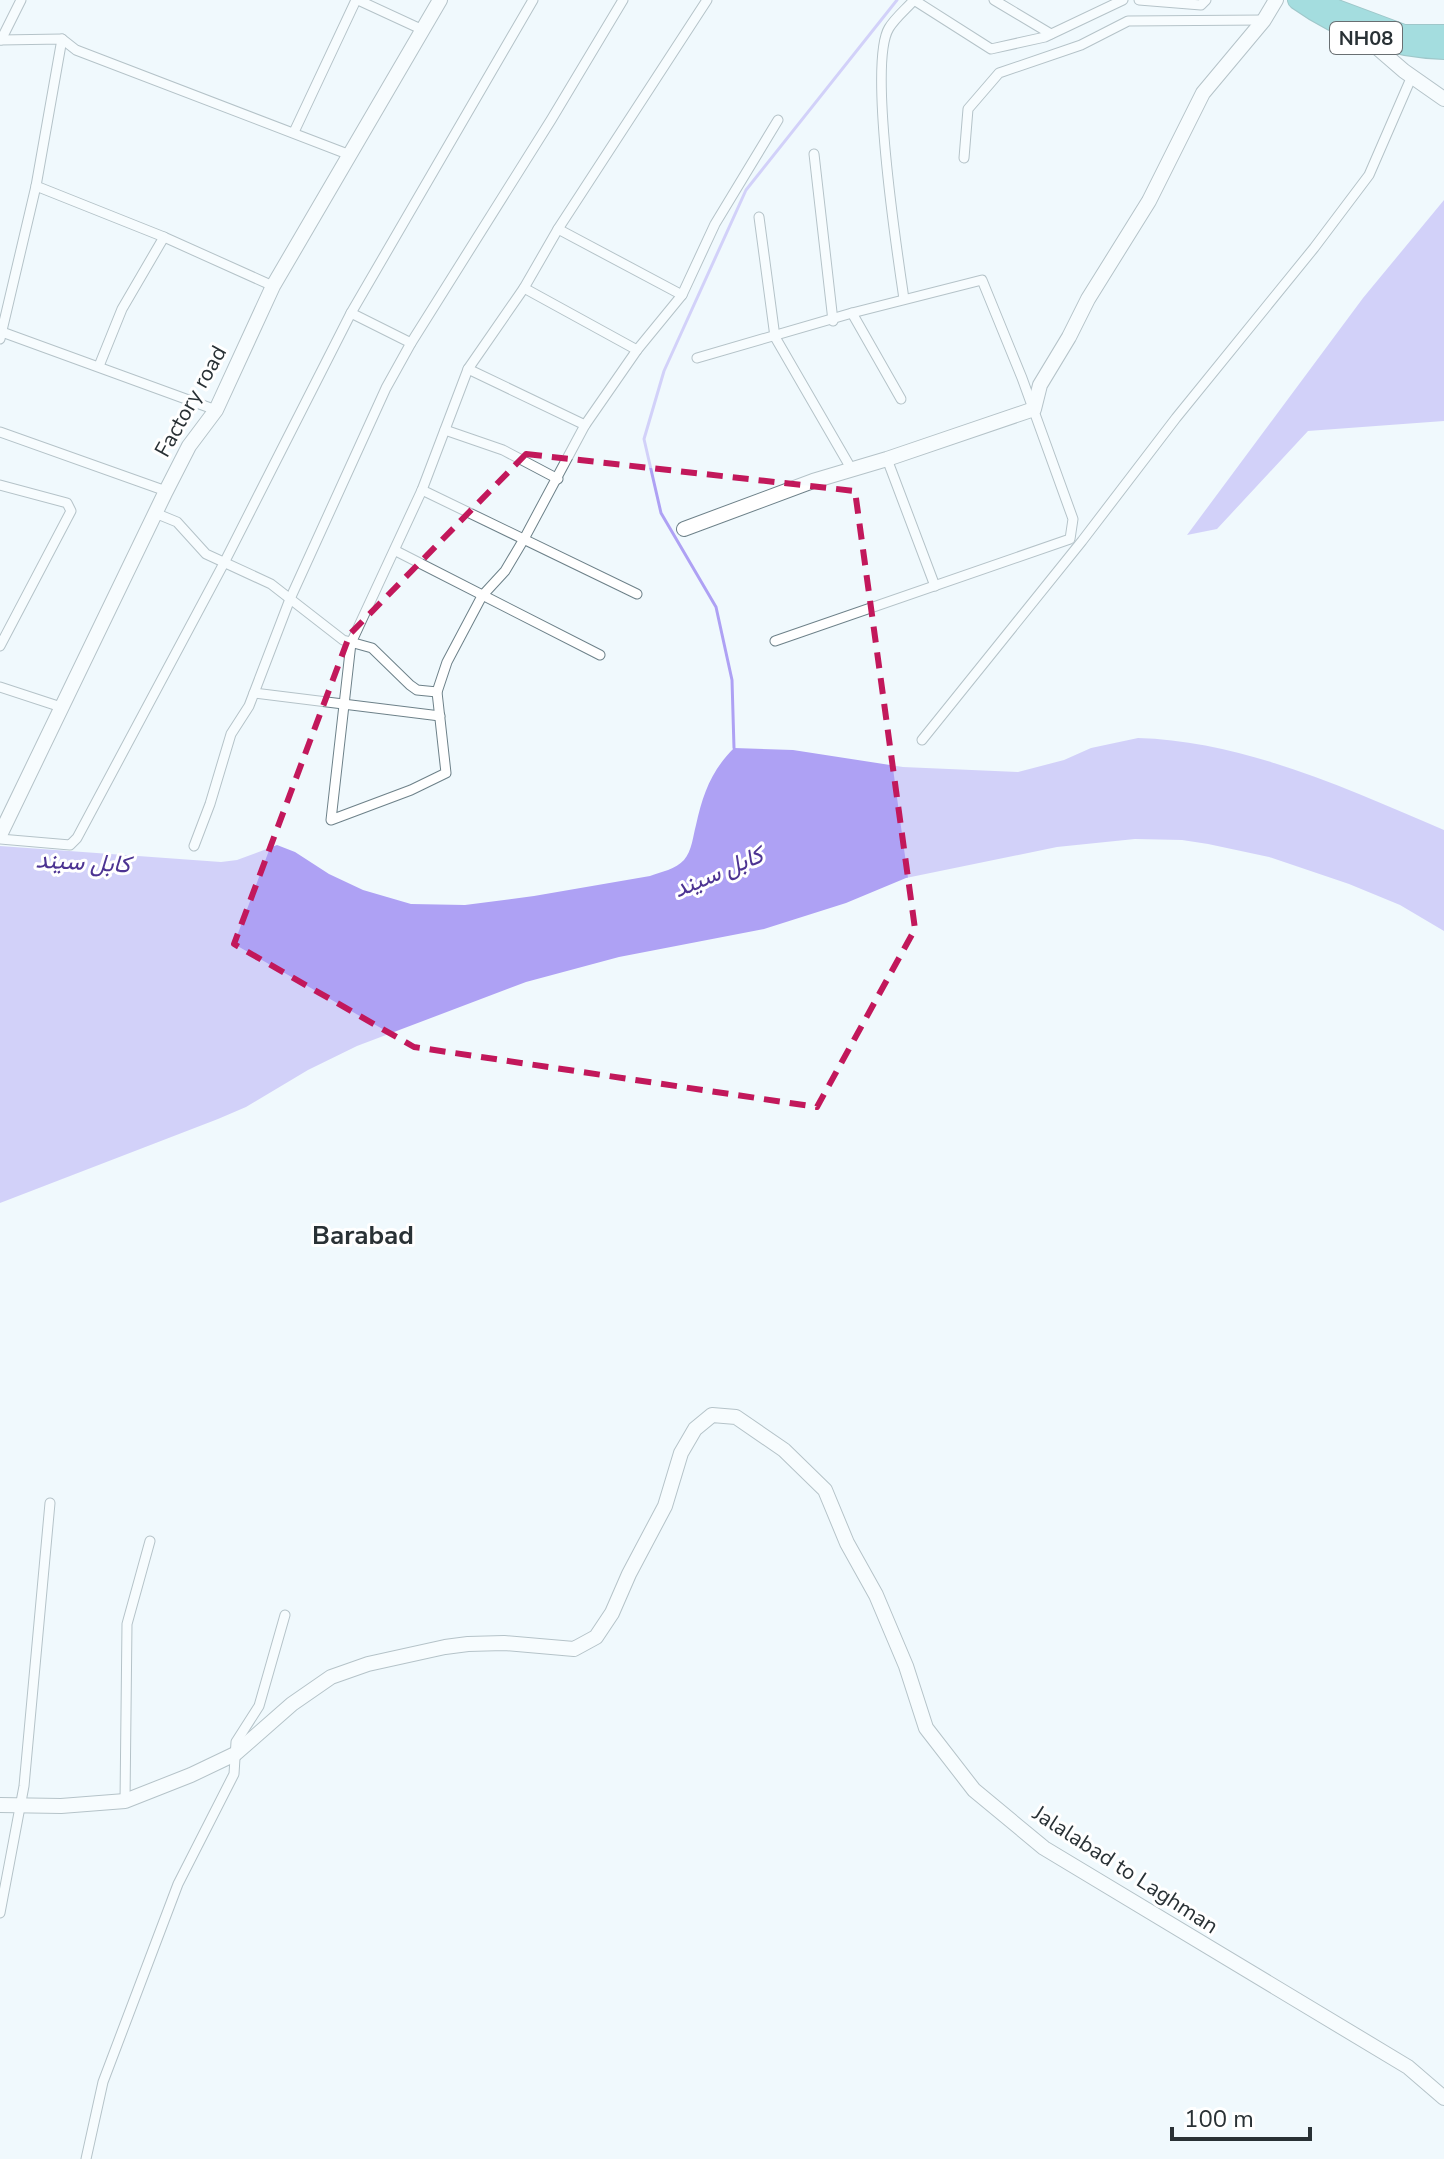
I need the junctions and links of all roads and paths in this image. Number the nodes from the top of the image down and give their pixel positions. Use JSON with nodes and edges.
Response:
{"nodes":[{"id":1,"x":21,"y":0,"type":"edge"},
{"id":2,"x":357,"y":0,"type":"edge"},
{"id":3,"x":440,"y":0,"type":"edge"},
{"id":4,"x":533,"y":0,"type":"edge"},
{"id":5,"x":623,"y":0,"type":"edge"},
{"id":6,"x":707,"y":0,"type":"edge"},
{"id":7,"x":914,"y":0,"type":"edge"},
{"id":8,"x":994,"y":0,"type":"edge"},
{"id":9,"x":1123,"y":0,"type":"edge"},
{"id":10,"x":1139,"y":0,"type":"edge"},
{"id":11,"x":1206,"y":0,"type":"edge"},
{"id":12,"x":1276,"y":0,"type":"edge"},
{"id":13,"x":1297,"y":0,"type":"edge"},
{"id":14,"x":1320,"y":0,"type":"edge"},
{"id":15,"x":1264,"y":20,"type":"junction"},
{"id":16,"x":423,"y":30,"type":"junction"},
{"id":17,"x":1051,"y":34,"type":"junction"},
{"id":18,"x":1444,"y":34,"type":"edge"},
{"id":19,"x":62,"y":39,"type":"junction"},
{"id":20,"x":1367,"y":39,"type":"junction"},
{"id":21,"x":1,"y":40,"type":"edge"},
{"id":22,"x":1416,"y":49,"type":"junction"},
{"id":23,"x":1444,"y":50,"type":"edge"},
{"id":24,"x":1408,"y":74,"type":"junction"},
{"id":25,"x":1444,"y":99,"type":"edge"},
{"id":26,"x":778,"y":120,"type":"dead end"},
{"id":27,"x":294,"y":132,"type":"junction"},
{"id":28,"x":814,"y":154,"type":"dead end"},
{"id":29,"x":350,"y":155,"type":"junction"},
{"id":30,"x":964,"y":158,"type":"dead end"},
{"id":31,"x":36,"y":186,"type":"junction"},
{"id":32,"x":759,"y":217,"type":"dead end"},
{"id":33,"x":558,"y":229,"type":"junction"},
{"id":34,"x":164,"y":237,"type":"junction"},
{"id":35,"x":273,"y":286,"type":"junction"},
{"id":36,"x":524,"y":288,"type":"junction"},
{"id":37,"x":682,"y":295,"type":"junction"},
{"id":38,"x":904,"y":299,"type":"junction"},
{"id":39,"x":351,"y":313,"type":"junction"},
{"id":40,"x":852,"y":313,"type":"junction"},
{"id":41,"x":833,"y":321,"type":"junction"},
{"id":42,"x":1,"y":335,"type":"edge"},
{"id":43,"x":775,"y":337,"type":"junction"},
{"id":44,"x":411,"y":343,"type":"junction"},
{"id":45,"x":637,"y":350,"type":"junction"},
{"id":46,"x":697,"y":358,"type":"dead end"},
{"id":47,"x":99,"y":366,"type":"junction"},
{"id":48,"x":468,"y":369,"type":"junction"},
{"id":49,"x":901,"y":399,"type":"dead end"},
{"id":50,"x":1034,"y":409,"type":"junction"},
{"id":51,"x":216,"y":410,"type":"junction"},
{"id":52,"x":585,"y":425,"type":"junction"},
{"id":53,"x":445,"y":430,"type":"junction"},
{"id":54,"x":0,"y":432,"type":"edge"},
{"id":55,"x":887,"y":459,"type":"junction"},
{"id":56,"x":852,"y":470,"type":"junction"},
{"id":57,"x":558,"y":479,"type":"junction"},
{"id":58,"x":0,"y":485,"type":"edge"},
{"id":59,"x":422,"y":490,"type":"junction"},
{"id":60,"x":166,"y":491,"type":"junction"},
{"id":61,"x":155,"y":513,"type":"junction"},
{"id":62,"x":684,"y":529,"type":"dead end"},
{"id":63,"x":524,"y":539,"type":"junction"},
{"id":64,"x":396,"y":551,"type":"junction"},
{"id":65,"x":224,"y":563,"type":"junction"},
{"id":66,"x":935,"y":586,"type":"junction"},
{"id":67,"x":637,"y":594,"type":"dead end"},
{"id":68,"x":482,"y":596,"type":"junction"},
{"id":69,"x":290,"y":599,"type":"junction"},
{"id":70,"x":775,"y":641,"type":"dead end"},
{"id":71,"x":351,"y":643,"type":"junction"},
{"id":72,"x":0,"y":646,"type":"edge"},
{"id":73,"x":600,"y":655,"type":"dead end"},
{"id":74,"x":0,"y":687,"type":"edge"},
{"id":75,"x":437,"y":692,"type":"junction"},
{"id":76,"x":254,"y":693,"type":"junction"},
{"id":77,"x":346,"y":705,"type":"junction"},
{"id":78,"x":61,"y":707,"type":"junction"},
{"id":79,"x":440,"y":716,"type":"junction"},
{"id":80,"x":922,"y":740,"type":"dead end"},
{"id":81,"x":0,"y":837,"type":"edge"},
{"id":82,"x":194,"y":846,"type":"dead end"},
{"id":83,"x":50,"y":1503,"type":"dead end"},
{"id":84,"x":150,"y":1541,"type":"dead end"},
{"id":85,"x":285,"y":1615,"type":"dead end"},
{"id":86,"x":235,"y":1754,"type":"junction"},
{"id":87,"x":125,"y":1801,"type":"junction"},
{"id":88,"x":0,"y":1805,"type":"edge"},
{"id":89,"x":20,"y":1807,"type":"junction"},
{"id":90,"x":0,"y":1913,"type":"edge"},
{"id":91,"x":1444,"y":2098,"type":"edge"},
{"id":92,"x":86,"y":2159,"type":"edge"}],
"edges":[{"from":1,"to":21,"type":"street"},
{"from":2,"to":16,"type":"street"},
{"from":2,"to":27,"type":"street"},
{"from":3,"to":16,"type":"street","name":"Factory road"},
{"from":4,"to":39,"type":"street"},
{"from":5,"to":44,"type":"street"},
{"from":6,"to":33,"type":"street"},
{"from":7,"to":17,"type":"street"},
{"from":7,"to":38,"type":"street"},
{"from":8,"to":17,"type":"street"},
{"from":9,"to":17,"type":"street"},
{"from":10,"to":11,"type":"street"},
{"from":12,"to":15,"type":"street"},
{"from":13,"to":20,"type":"highway","number":"NH08"},
{"from":14,"to":18,"type":"highway","number":"NH08"},
{"from":15,"to":30,"type":"street"},
{"from":15,"to":50,"type":"street"},
{"from":16,"to":29,"type":"street","name":"Factory road"},
{"from":19,"to":21,"type":"street"},
{"from":19,"to":27,"type":"street"},
{"from":19,"to":31,"type":"street"},
{"from":20,"to":22,"type":"highway","number":"NH08"},
{"from":20,"to":24,"type":"street"},
{"from":22,"to":23,"type":"highway","number":"NH08"},
{"from":22,"to":24,"type":"street"},
{"from":24,"to":25,"type":"street"},
{"from":24,"to":80,"type":"street"},
{"from":26,"to":37,"type":"street"},
{"from":27,"to":29,"type":"street"},
{"from":28,"to":41,"type":"street"},
{"from":29,"to":35,"type":"street","name":"Factory road"},
{"from":31,"to":34,"type":"street"},
{"from":31,"to":42,"type":"street"},
{"from":32,"to":43,"type":"street"},
{"from":33,"to":36,"type":"street"},
{"from":33,"to":37,"type":"street"},
{"from":34,"to":35,"type":"street"},
{"from":34,"to":47,"type":"street"},
{"from":35,"to":51,"type":"street","name":"Factory road"},
{"from":36,"to":45,"type":"street"},
{"from":36,"to":48,"type":"street"},
{"from":37,"to":45,"type":"street"},
{"from":38,"to":40,"type":"street"},
{"from":38,"to":50,"type":"street"},
{"from":39,"to":44,"type":"street"},
{"from":39,"to":65,"type":"street"},
{"from":40,"to":41,"type":"street"},
{"from":40,"to":49,"type":"street"},
{"from":41,"to":43,"type":"street"},
{"from":42,"to":47,"type":"street"},
{"from":43,"to":46,"type":"street"},
{"from":43,"to":56,"type":"street"},
{"from":44,"to":69,"type":"street"},
{"from":45,"to":52,"type":"street"},
{"from":47,"to":51,"type":"street"},
{"from":48,"to":52,"type":"street"},
{"from":48,"to":53,"type":"street"},
{"from":50,"to":55,"type":"street"},
{"from":50,"to":66,"type":"street"},
{"from":51,"to":60,"type":"street","name":"Factory road"},
{"from":52,"to":57,"type":"street"},
{"from":53,"to":57,"type":"street"},
{"from":53,"to":59,"type":"street"},
{"from":54,"to":60,"type":"street"},
{"from":55,"to":56,"type":"street"},
{"from":55,"to":66,"type":"street"},
{"from":56,"to":62,"type":"street"},
{"from":57,"to":63,"type":"street"},
{"from":58,"to":72,"type":"street"},
{"from":59,"to":63,"type":"street"},
{"from":59,"to":64,"type":"street"},
{"from":60,"to":61,"type":"street","name":"Factory road"},
{"from":61,"to":65,"type":"street"},
{"from":61,"to":78,"type":"street","name":"Factory road"},
{"from":63,"to":67,"type":"street"},
{"from":63,"to":68,"type":"street"},
{"from":64,"to":68,"type":"street"},
{"from":64,"to":71,"type":"street"},
{"from":65,"to":69,"type":"street"},
{"from":65,"to":81,"type":"street"},
{"from":66,"to":70,"type":"street"},
{"from":68,"to":73,"type":"street"},
{"from":68,"to":75,"type":"street"},
{"from":69,"to":71,"type":"street"},
{"from":69,"to":76,"type":"street"},
{"from":71,"to":75,"type":"street"},
{"from":71,"to":77,"type":"street"},
{"from":74,"to":78,"type":"street"},
{"from":75,"to":79,"type":"street"},
{"from":76,"to":77,"type":"street"},
{"from":76,"to":82,"type":"street"},
{"from":77,"to":79,"type":"street"},
{"from":77,"to":79,"type":"street"},
{"from":78,"to":81,"type":"street","name":"Factory road"},
{"from":83,"to":89,"type":"street"},
{"from":84,"to":87,"type":"street"},
{"from":85,"to":86,"type":"street"},
{"from":86,"to":87,"type":"street","name":"Jalalabad to Laghman"},
{"from":86,"to":91,"type":"street","name":"Jalalabad to Laghman"},
{"from":86,"to":92,"type":"street"},
{"from":87,"to":89,"type":"street","name":"Jalalabad to Laghman"},
{"from":88,"to":89,"type":"street","name":"Jalalabad to Laghman"},
{"from":89,"to":90,"type":"street"}]}
